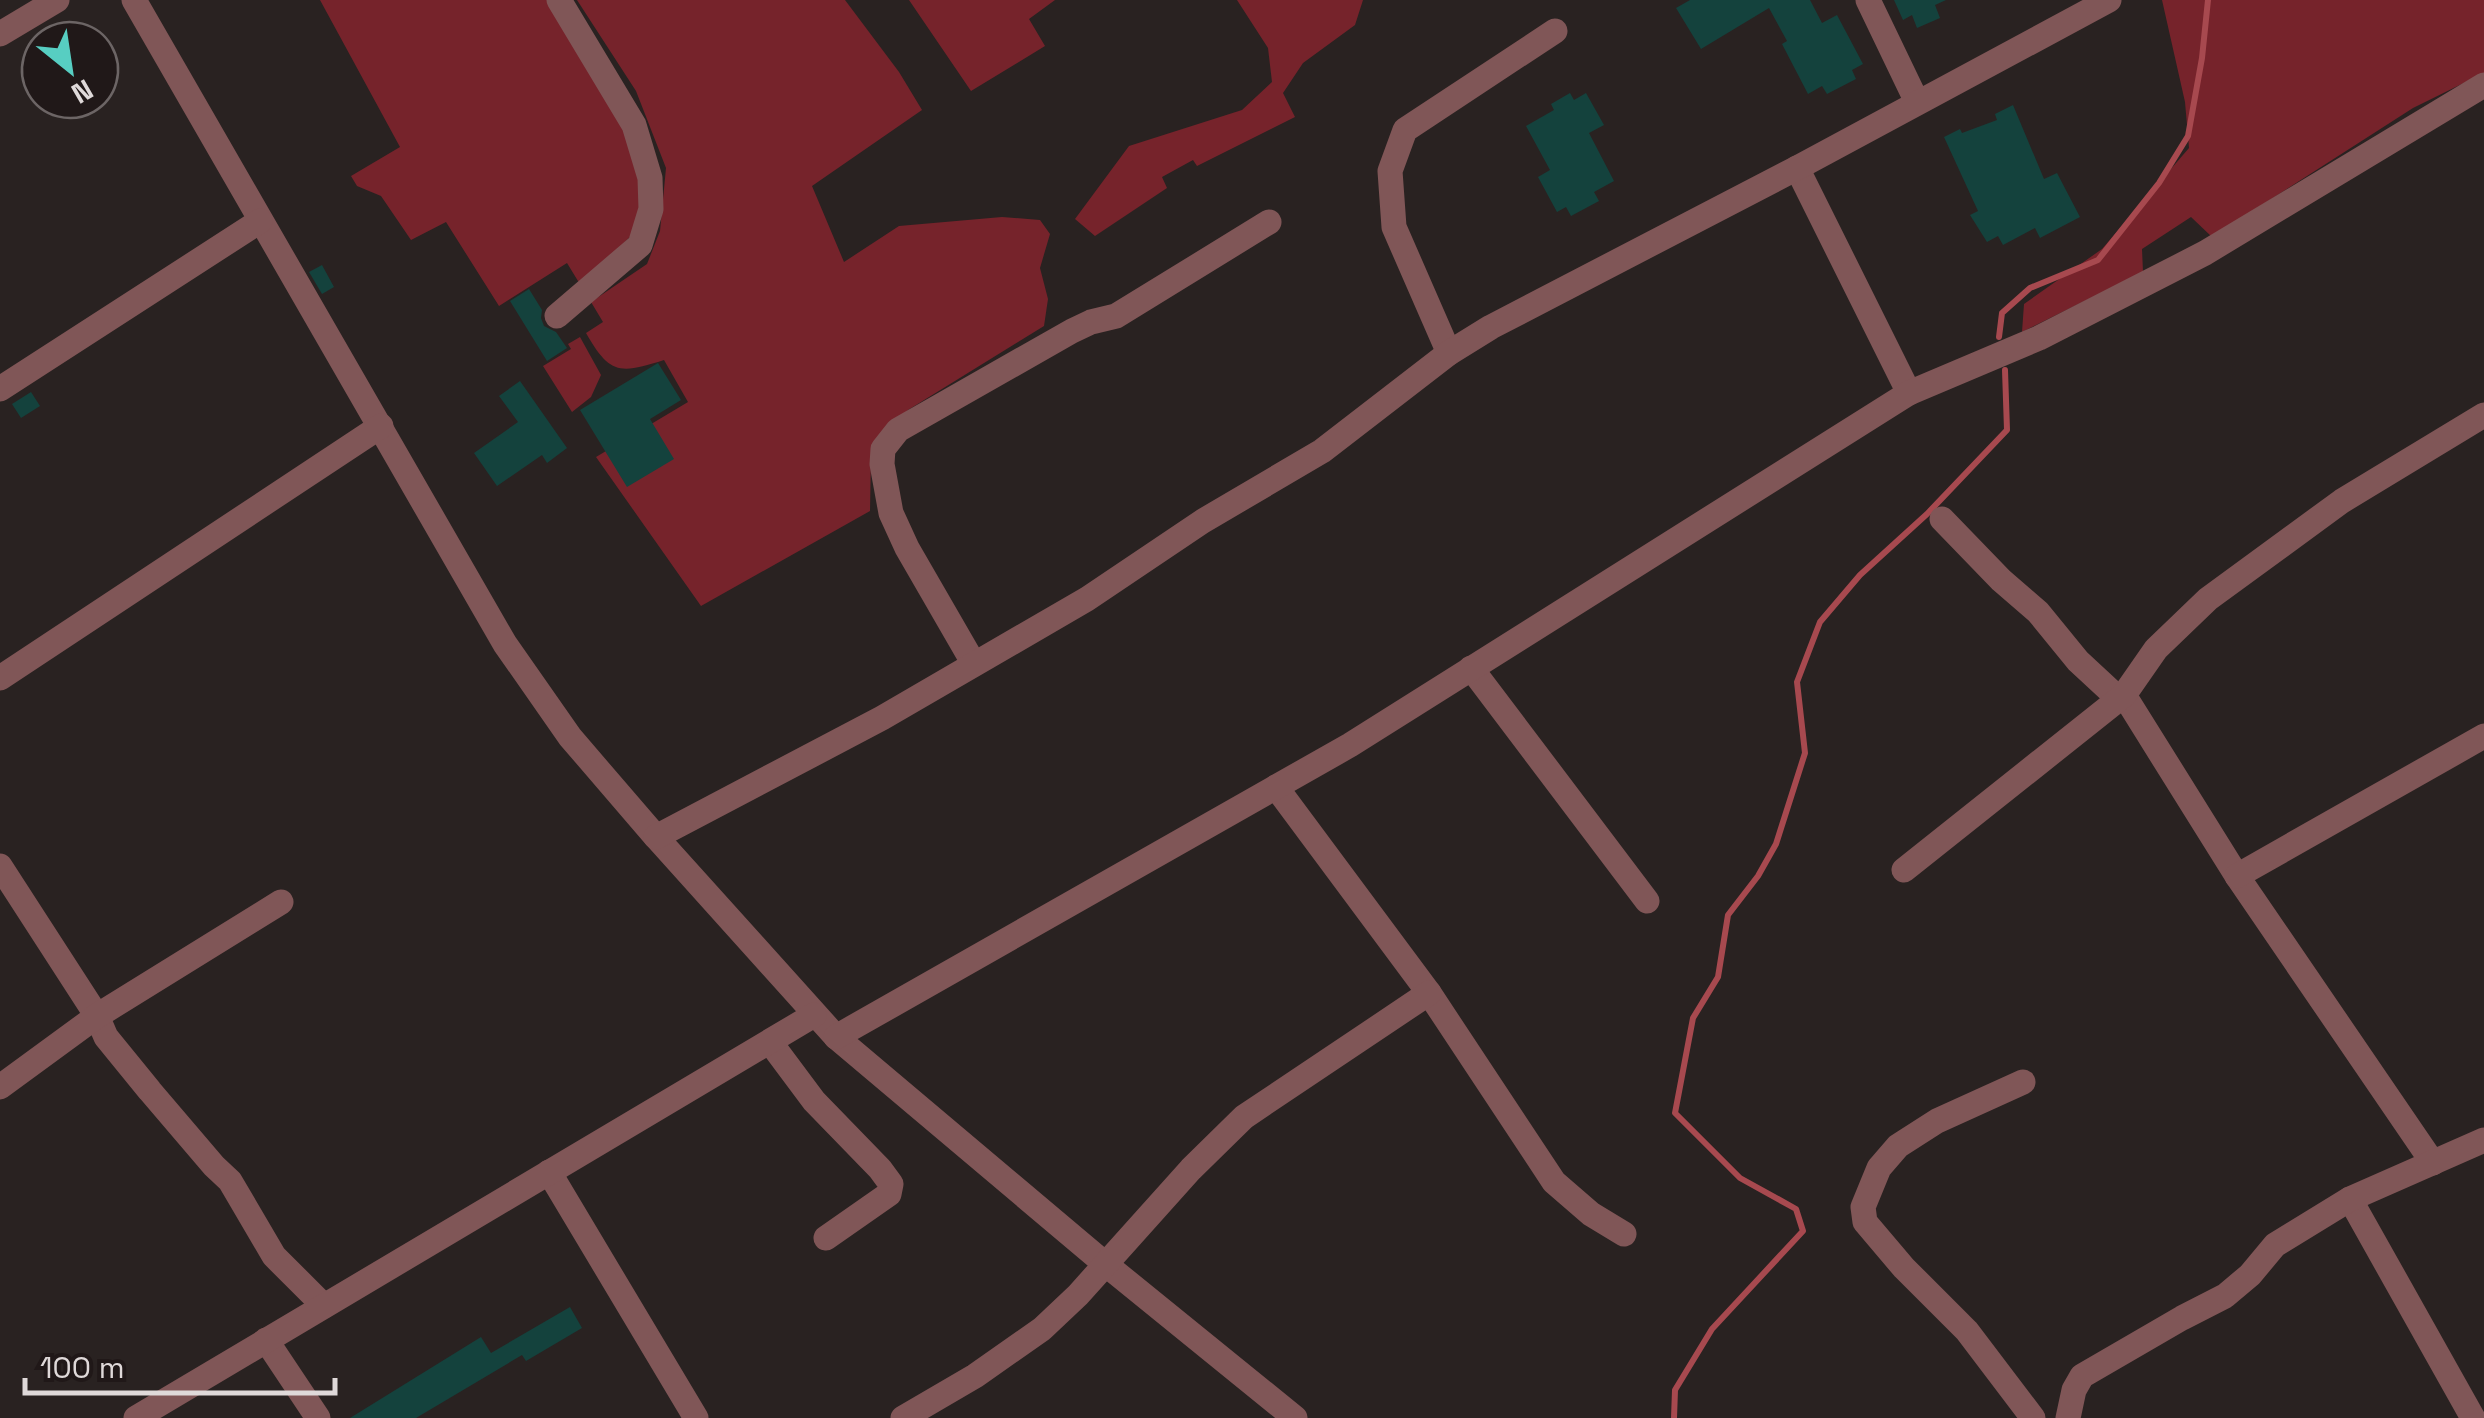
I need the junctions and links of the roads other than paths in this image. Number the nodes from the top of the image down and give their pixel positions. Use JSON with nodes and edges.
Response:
{"nodes":[{"id":1,"x":57,"y":0,"type":"edge"},
{"id":2,"x":134,"y":0,"type":"edge"},
{"id":3,"x":559,"y":0,"type":"edge"},
{"id":4,"x":1868,"y":0,"type":"edge"},
{"id":5,"x":2109,"y":0,"type":"edge"},
{"id":6,"x":1556,"y":31,"type":"dead end"},
{"id":7,"x":0,"y":34,"type":"edge"},
{"id":8,"x":2484,"y":85,"type":"edge"},
{"id":9,"x":1916,"y":102,"type":"junction"},
{"id":10,"x":1797,"y":168,"type":"junction"},
{"id":11,"x":260,"y":220,"type":"junction"},
{"id":12,"x":1269,"y":222,"type":"dead end"},
{"id":13,"x":557,"y":316,"type":"dead end"},
{"id":14,"x":1449,"y":353,"type":"junction"},
{"id":15,"x":0,"y":389,"type":"edge"},
{"id":16,"x":1909,"y":393,"type":"junction"},
{"id":17,"x":2484,"y":415,"type":"edge"},
{"id":18,"x":381,"y":426,"type":"junction"},
{"id":19,"x":1942,"y":519,"type":"dead end"},
{"id":20,"x":974,"y":664,"type":"junction"},
{"id":21,"x":1472,"y":668,"type":"junction"},
{"id":22,"x":0,"y":678,"type":"edge"},
{"id":23,"x":2122,"y":697,"type":"junction"},
{"id":24,"x":2484,"y":736,"type":"edge"},
{"id":25,"x":1276,"y":787,"type":"junction"},
{"id":26,"x":656,"y":837,"type":"junction"},
{"id":27,"x":0,"y":866,"type":"edge"},
{"id":28,"x":1904,"y":870,"type":"dead end"},
{"id":29,"x":2237,"y":876,"type":"junction"},
{"id":30,"x":1647,"y":901,"type":"dead end"},
{"id":31,"x":281,"y":902,"type":"dead end"},
{"id":32,"x":1429,"y":992,"type":"junction"},
{"id":33,"x":814,"y":1015,"type":"junction"},
{"id":34,"x":97,"y":1016,"type":"junction"},
{"id":35,"x":836,"y":1037,"type":"junction"},
{"id":36,"x":770,"y":1042,"type":"junction"},
{"id":37,"x":2023,"y":1082,"type":"dead end"},
{"id":38,"x":0,"y":1087,"type":"edge"},
{"id":39,"x":2484,"y":1140,"type":"edge"},
{"id":40,"x":2433,"y":1163,"type":"junction"},
{"id":41,"x":548,"y":1172,"type":"junction"},
{"id":42,"x":2350,"y":1199,"type":"junction"},
{"id":43,"x":1624,"y":1234,"type":"dead end"},
{"id":44,"x":826,"y":1238,"type":"dead end"},
{"id":45,"x":1104,"y":1263,"type":"junction"},
{"id":46,"x":324,"y":1306,"type":"junction"},
{"id":47,"x":266,"y":1340,"type":"junction"},
{"id":48,"x":136,"y":1418,"type":"edge"},
{"id":49,"x":318,"y":1418,"type":"edge"},
{"id":50,"x":696,"y":1418,"type":"edge"},
{"id":51,"x":903,"y":1418,"type":"edge"},
{"id":52,"x":1294,"y":1418,"type":"edge"},
{"id":53,"x":2032,"y":1418,"type":"edge"},
{"id":54,"x":2068,"y":1418,"type":"edge"},
{"id":55,"x":2474,"y":1418,"type":"edge"}],
"edges":[{"from":1,"to":7,"type":"street"},
{"from":2,"to":11,"type":"street"},
{"from":3,"to":13,"type":"street"},
{"from":4,"to":9,"type":"street"},
{"from":5,"to":9,"type":"street"},
{"from":6,"to":14,"type":"street"},
{"from":8,"to":16,"type":"street"},
{"from":9,"to":10,"type":"street"},
{"from":10,"to":14,"type":"street"},
{"from":10,"to":16,"type":"street"},
{"from":11,"to":15,"type":"street"},
{"from":11,"to":18,"type":"street"},
{"from":12,"to":20,"type":"street"},
{"from":14,"to":20,"type":"street"},
{"from":16,"to":21,"type":"street"},
{"from":17,"to":23,"type":"street"},
{"from":18,"to":22,"type":"street"},
{"from":18,"to":26,"type":"street"},
{"from":19,"to":23,"type":"street"},
{"from":20,"to":26,"type":"street"},
{"from":21,"to":25,"type":"street"},
{"from":21,"to":30,"type":"street"},
{"from":23,"to":28,"type":"street"},
{"from":23,"to":29,"type":"street"},
{"from":24,"to":29,"type":"street"},
{"from":25,"to":32,"type":"street"},
{"from":25,"to":35,"type":"street"},
{"from":26,"to":33,"type":"street"},
{"from":27,"to":34,"type":"street"},
{"from":29,"to":40,"type":"street"},
{"from":31,"to":34,"type":"street"},
{"from":32,"to":43,"type":"street"},
{"from":32,"to":45,"type":"street"},
{"from":33,"to":35,"type":"street"},
{"from":33,"to":36,"type":"street"},
{"from":34,"to":38,"type":"street"},
{"from":34,"to":46,"type":"street"},
{"from":35,"to":45,"type":"street"},
{"from":36,"to":41,"type":"street"},
{"from":36,"to":44,"type":"street"},
{"from":37,"to":53,"type":"street"},
{"from":39,"to":40,"type":"street"},
{"from":40,"to":42,"type":"street"},
{"from":41,"to":46,"type":"street"},
{"from":41,"to":50,"type":"street"},
{"from":42,"to":54,"type":"street"},
{"from":42,"to":55,"type":"street"},
{"from":45,"to":51,"type":"street"},
{"from":45,"to":52,"type":"street"},
{"from":46,"to":47,"type":"street"},
{"from":47,"to":48,"type":"street"},
{"from":47,"to":49,"type":"street"}]}
